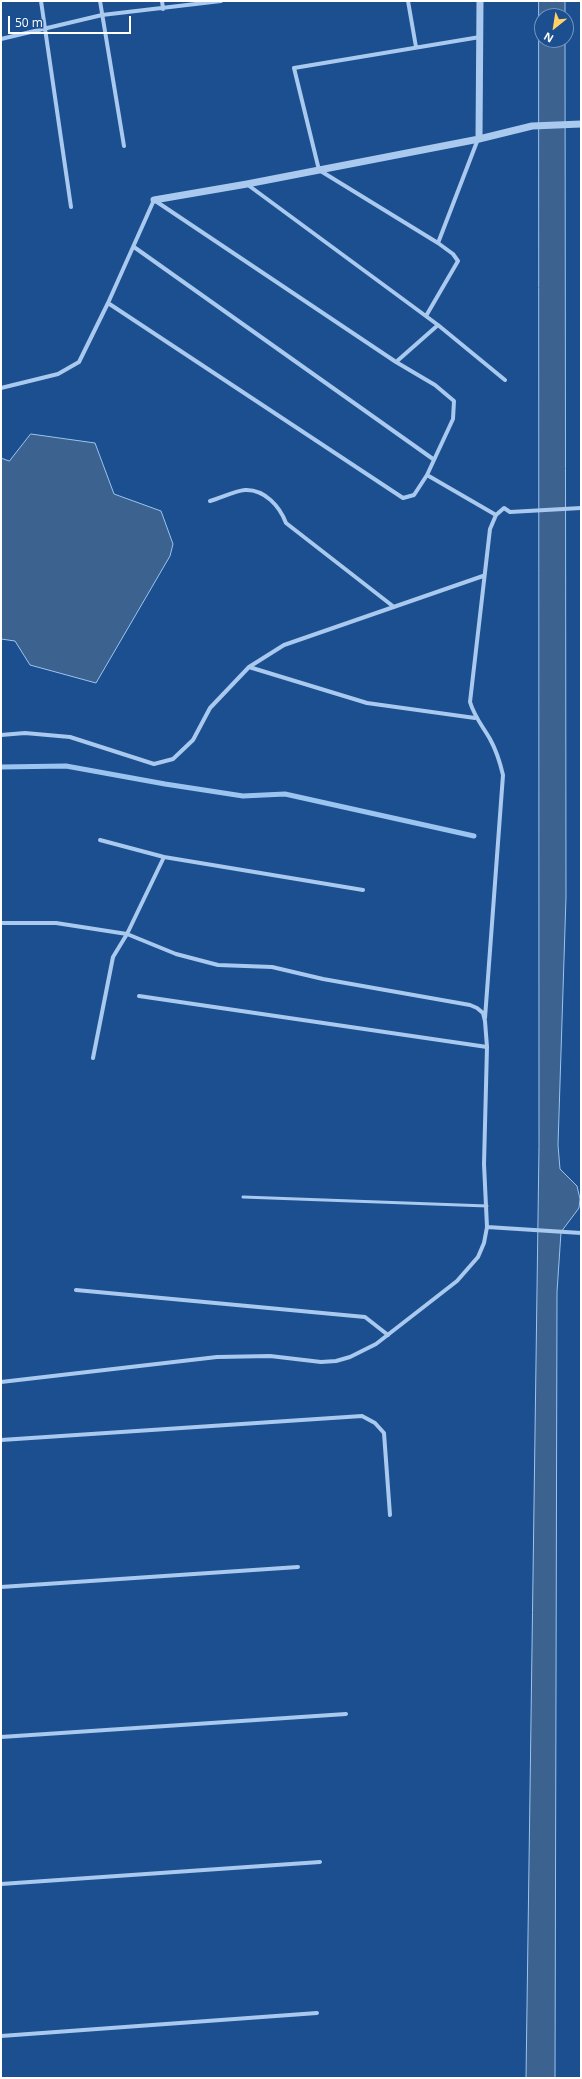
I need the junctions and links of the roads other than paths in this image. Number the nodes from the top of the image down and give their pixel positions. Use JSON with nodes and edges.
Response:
{"nodes":[{"id":1,"x":41,"y":1,"type":"edge"},
{"id":2,"x":100,"y":1,"type":"edge"},
{"id":3,"x":162,"y":1,"type":"edge"},
{"id":4,"x":217,"y":1,"type":"edge"},
{"id":5,"x":221,"y":1,"type":"edge"},
{"id":6,"x":408,"y":1,"type":"edge"},
{"id":7,"x":480,"y":1,"type":"edge"},
{"id":8,"x":163,"y":9,"type":"junction"},
{"id":9,"x":102,"y":15,"type":"junction"},
{"id":10,"x":46,"y":29,"type":"junction"},
{"id":11,"x":480,"y":37,"type":"junction"},
{"id":12,"x":1,"y":39,"type":"edge"},
{"id":13,"x":416,"y":47,"type":"junction"},
{"id":14,"x":581,"y":124,"type":"edge"},
{"id":15,"x":479,"y":139,"type":"junction"},
{"id":16,"x":124,"y":146,"type":"dead end"},
{"id":17,"x":319,"y":170,"type":"junction"},
{"id":18,"x":247,"y":184,"type":"junction"},
{"id":19,"x":154,"y":200,"type":"junction"},
{"id":20,"x":71,"y":207,"type":"dead end"},
{"id":21,"x":438,"y":243,"type":"junction"},
{"id":22,"x":134,"y":247,"type":"junction"},
{"id":23,"x":108,"y":303,"type":"junction"},
{"id":24,"x":426,"y":316,"type":"junction"},
{"id":25,"x":438,"y":325,"type":"junction"},
{"id":26,"x":396,"y":362,"type":"junction"},
{"id":27,"x":505,"y":380,"type":"dead end"},
{"id":28,"x":1,"y":388,"type":"edge"},
{"id":29,"x":433,"y":459,"type":"junction"},
{"id":30,"x":427,"y":475,"type":"junction"},
{"id":31,"x":210,"y":501,"type":"dead end"},
{"id":32,"x":581,"y":508,"type":"edge"},
{"id":33,"x":496,"y":516,"type":"junction"},
{"id":34,"x":484,"y":576,"type":"junction"},
{"id":35,"x":394,"y":607,"type":"junction"},
{"id":36,"x":249,"y":668,"type":"junction"},
{"id":37,"x":475,"y":718,"type":"junction"},
{"id":38,"x":1,"y":736,"type":"edge"},
{"id":39,"x":100,"y":840,"type":"dead end"},
{"id":40,"x":164,"y":858,"type":"junction"},
{"id":41,"x":363,"y":890,"type":"dead end"},
{"id":42,"x":1,"y":923,"type":"edge"},
{"id":43,"x":126,"y":934,"type":"junction"},
{"id":44,"x":139,"y":996,"type":"dead end"},
{"id":45,"x":485,"y":1021,"type":"junction"},
{"id":46,"x":487,"y":1047,"type":"junction"},
{"id":47,"x":93,"y":1058,"type":"dead end"},
{"id":48,"x":243,"y":1197,"type":"dead end"},
{"id":49,"x":487,"y":1206,"type":"junction"},
{"id":50,"x":487,"y":1227,"type":"junction"},
{"id":51,"x":581,"y":1233,"type":"edge"},
{"id":52,"x":76,"y":1290,"type":"dead end"},
{"id":53,"x":388,"y":1335,"type":"junction"},
{"id":54,"x":1,"y":1382,"type":"edge"},
{"id":55,"x":1,"y":1440,"type":"edge"},
{"id":56,"x":390,"y":1515,"type":"dead end"},
{"id":57,"x":298,"y":1567,"type":"dead end"},
{"id":58,"x":1,"y":1587,"type":"edge"},
{"id":59,"x":346,"y":1714,"type":"dead end"},
{"id":60,"x":1,"y":1737,"type":"edge"},
{"id":61,"x":320,"y":1862,"type":"dead end"},
{"id":62,"x":1,"y":1884,"type":"edge"},
{"id":63,"x":317,"y":2013,"type":"dead end"},
{"id":64,"x":1,"y":2036,"type":"edge"}],
"edges":[{"from":1,"to":10,"type":"street"},
{"from":2,"to":9,"type":"street"},
{"from":3,"to":8,"type":"street"},
{"from":4,"to":5,"type":"street"},
{"from":4,"to":8,"type":"street"},
{"from":6,"to":13,"type":"street"},
{"from":7,"to":11,"type":"street"},
{"from":8,"to":9,"type":"street"},
{"from":9,"to":10,"type":"street"},
{"from":9,"to":16,"type":"street"},
{"from":10,"to":12,"type":"street"},
{"from":10,"to":20,"type":"street"},
{"from":11,"to":13,"type":"street"},
{"from":11,"to":15,"type":"street"},
{"from":13,"to":17,"type":"street"},
{"from":14,"to":15,"type":"street"},
{"from":15,"to":17,"type":"street"},
{"from":15,"to":21,"type":"street"},
{"from":17,"to":18,"type":"street"},
{"from":17,"to":21,"type":"street"},
{"from":18,"to":19,"type":"street"},
{"from":18,"to":24,"type":"street"},
{"from":19,"to":22,"type":"street"},
{"from":19,"to":26,"type":"street"},
{"from":21,"to":24,"type":"street"},
{"from":22,"to":23,"type":"street"},
{"from":22,"to":29,"type":"street"},
{"from":23,"to":28,"type":"street"},
{"from":23,"to":30,"type":"street"},
{"from":24,"to":25,"type":"street"},
{"from":25,"to":26,"type":"street"},
{"from":25,"to":27,"type":"street"},
{"from":26,"to":29,"type":"street"},
{"from":29,"to":30,"type":"street"},
{"from":30,"to":33,"type":"street"},
{"from":31,"to":35,"type":"street"},
{"from":32,"to":33,"type":"street"},
{"from":33,"to":34,"type":"street"},
{"from":34,"to":35,"type":"street"},
{"from":34,"to":37,"type":"street"},
{"from":35,"to":36,"type":"street"},
{"from":36,"to":37,"type":"street"},
{"from":36,"to":38,"type":"street"},
{"from":37,"to":45,"type":"street"},
{"from":39,"to":40,"type":"street"},
{"from":40,"to":41,"type":"street"},
{"from":40,"to":43,"type":"street"},
{"from":42,"to":43,"type":"street"},
{"from":43,"to":45,"type":"street"},
{"from":43,"to":47,"type":"street"},
{"from":44,"to":46,"type":"street"},
{"from":45,"to":46,"type":"street"},
{"from":46,"to":49,"type":"street"},
{"from":48,"to":49,"type":"lane"},
{"from":49,"to":50,"type":"street"},
{"from":50,"to":51,"type":"street"},
{"from":50,"to":53,"type":"street"},
{"from":52,"to":53,"type":"street"},
{"from":53,"to":54,"type":"street"},
{"from":55,"to":56,"type":"street"},
{"from":57,"to":58,"type":"street"},
{"from":59,"to":60,"type":"street"},
{"from":61,"to":62,"type":"street"},
{"from":63,"to":64,"type":"street"}]}
